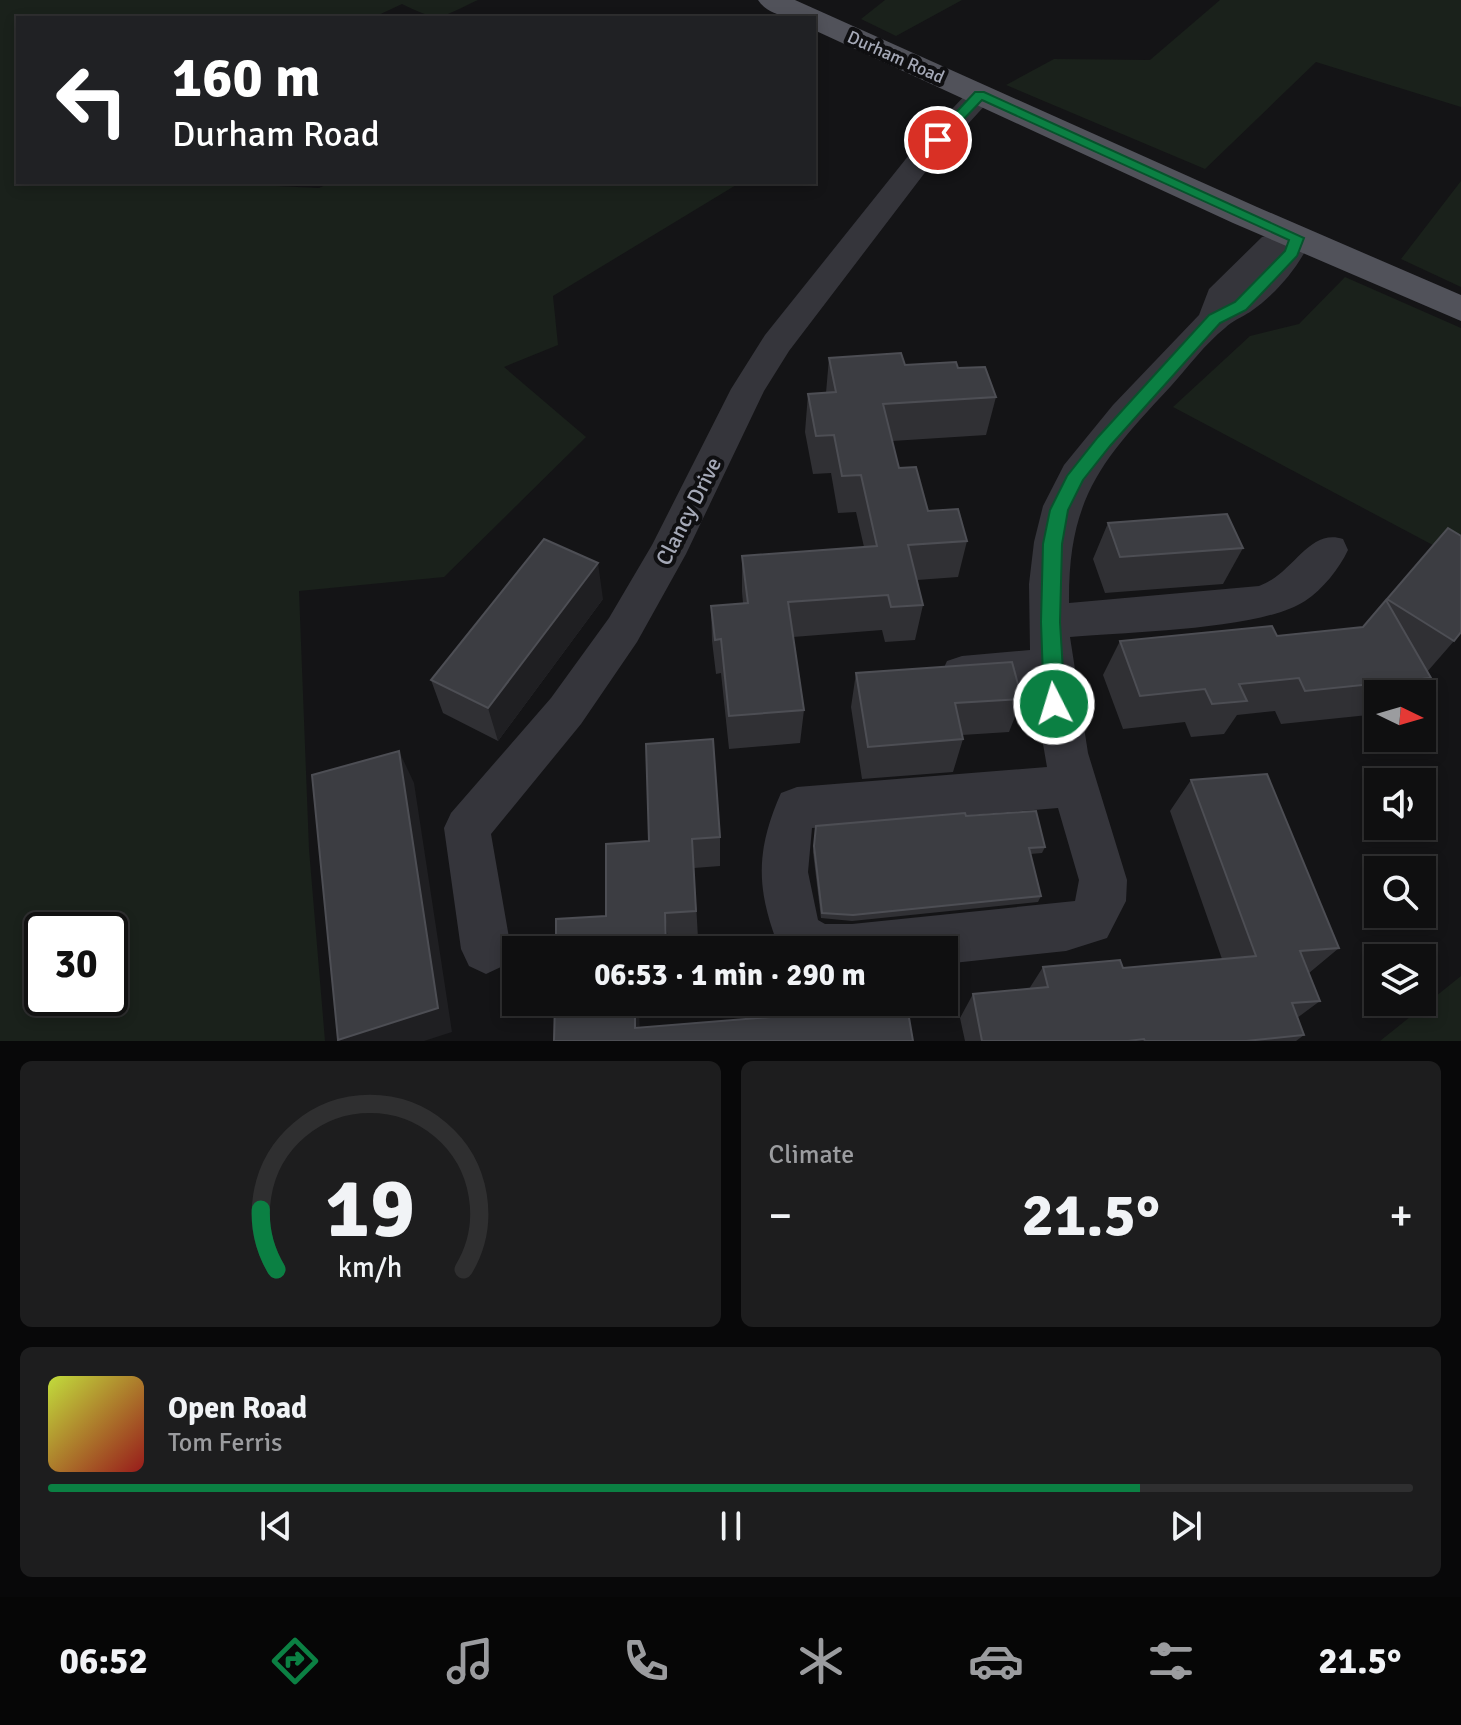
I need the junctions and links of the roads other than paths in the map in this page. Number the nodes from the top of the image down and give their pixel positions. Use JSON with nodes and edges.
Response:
{"nodes":[{"id":1,"x":772,"y":0,"type":"edge"},
{"id":2,"x":808,"y":16,"type":"edge"},
{"id":3,"x":816,"y":19,"type":"edge"},
{"id":4,"x":980,"y":95,"type":"junction"},
{"id":5,"x":1297,"y":238,"type":"junction"},
{"id":6,"x":1461,"y":309,"type":"edge"},
{"id":7,"x":1329,"y":550,"type":"dead end"},
{"id":8,"x":1050,"y":622,"type":"junction"},
{"id":9,"x":1051,"y":666,"type":"junction"},
{"id":10,"x":928,"y":678,"type":"edge"},
{"id":11,"x":1074,"y":786,"type":"junction"},
{"id":12,"x":486,"y":949,"type":"dead end"}],
"edges":[{"from":1,"to":2,"type":"main road","name":"Durham Road"},
{"from":3,"to":4,"type":"main road","name":"Durham Road"},
{"from":4,"to":5,"type":"main road","name":"Durham Road"},
{"from":4,"to":12,"type":"street","name":"Clancy Drive"},
{"from":5,"to":6,"type":"main road","name":"Durham Road"},
{"from":5,"to":8,"type":"street"},
{"from":7,"to":8,"type":"street"},
{"from":8,"to":9,"type":"street"},
{"from":9,"to":10,"type":"street"},
{"from":9,"to":11,"type":"street"},
{"from":11,"to":11,"type":"street"}]}
